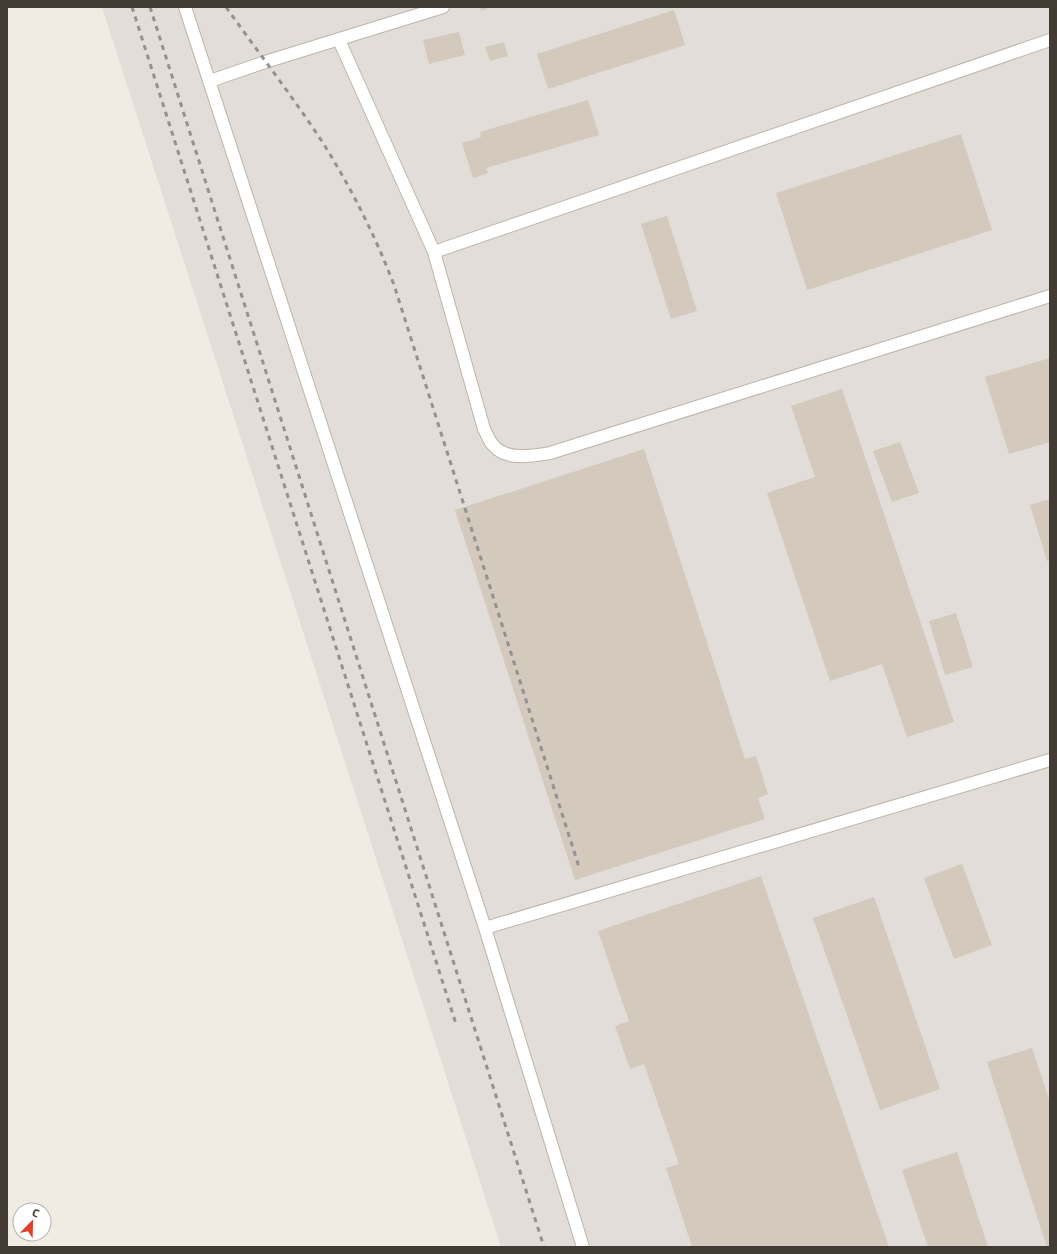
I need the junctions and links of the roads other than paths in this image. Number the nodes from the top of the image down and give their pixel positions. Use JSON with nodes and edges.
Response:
{"nodes":[{"id":1,"x":185,"y":7,"type":"edge"},
{"id":2,"x":443,"y":7,"type":"edge"},
{"id":3,"x":339,"y":40,"type":"junction"},
{"id":4,"x":1050,"y":40,"type":"edge"},
{"id":5,"x":210,"y":81,"type":"junction"},
{"id":6,"x":434,"y":252,"type":"junction"},
{"id":7,"x":1050,"y":296,"type":"edge"},
{"id":8,"x":1050,"y":760,"type":"edge"},
{"id":9,"x":485,"y":928,"type":"junction"},
{"id":10,"x":583,"y":1247,"type":"edge"}],
"edges":[{"from":1,"to":5,"type":"lane"},
{"from":2,"to":3,"type":"lane"},
{"from":3,"to":5,"type":"lane"},
{"from":3,"to":6,"type":"lane"},
{"from":4,"to":6,"type":"lane"},
{"from":5,"to":9,"type":"lane"},
{"from":6,"to":7,"type":"lane"},
{"from":8,"to":9,"type":"lane"},
{"from":9,"to":10,"type":"lane"}]}
